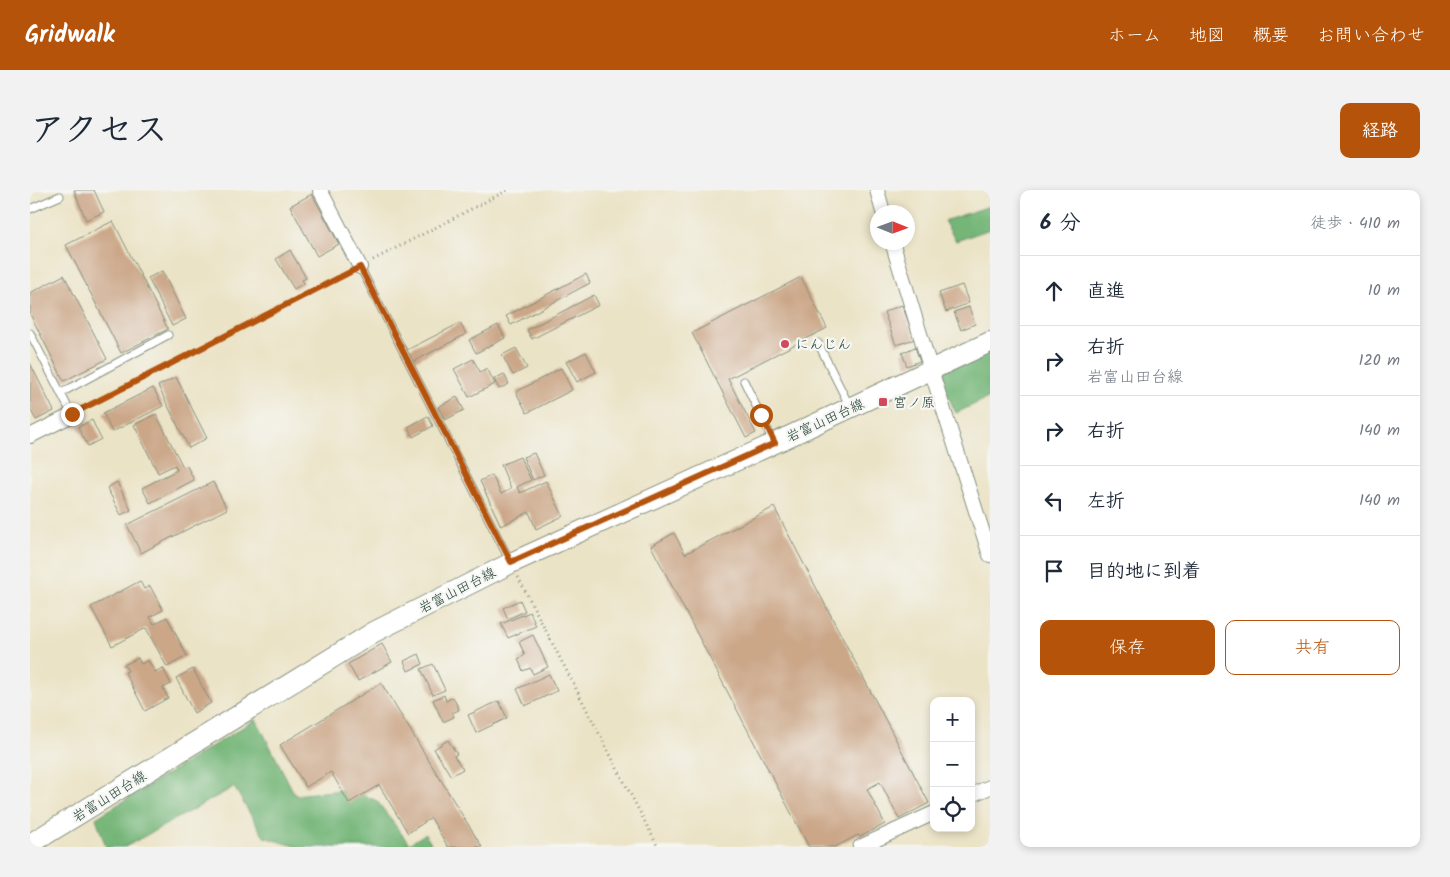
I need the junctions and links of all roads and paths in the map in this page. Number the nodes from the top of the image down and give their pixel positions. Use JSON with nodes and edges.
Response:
{"nodes":[{"id":1,"x":320,"y":190,"type":"edge"},
{"id":2,"x":508,"y":190,"type":"edge"},
{"id":3,"x":877,"y":190,"type":"edge"},
{"id":4,"x":60,"y":196,"type":"dead end"},
{"id":5,"x":881,"y":205,"type":"edge"},
{"id":6,"x":30,"y":209,"type":"edge"},
{"id":7,"x":894,"y":250,"type":"edge"},
{"id":8,"x":360,"y":267,"type":"junction"},
{"id":9,"x":30,"y":333,"type":"edge"},
{"id":10,"x":168,"y":335,"type":"dead end"},
{"id":11,"x":990,"y":342,"type":"edge"},
{"id":12,"x":818,"y":343,"type":"dead end"},
{"id":13,"x":931,"y":370,"type":"junction"},
{"id":14,"x":744,"y":381,"type":"dead end"},
{"id":15,"x":60,"y":393,"type":"junction"},
{"id":16,"x":851,"y":408,"type":"junction"},
{"id":17,"x":72,"y":414,"type":"junction"},
{"id":18,"x":30,"y":436,"type":"edge"},
{"id":19,"x":775,"y":443,"type":"junction"},
{"id":20,"x":990,"y":555,"type":"edge"},
{"id":21,"x":511,"y":562,"type":"junction"},
{"id":22,"x":990,"y":787,"type":"edge"},
{"id":23,"x":975,"y":793,"type":"edge"},
{"id":24,"x":930,"y":815,"type":"edge"},
{"id":25,"x":30,"y":844,"type":"edge"},
{"id":26,"x":658,"y":847,"type":"edge"},
{"id":27,"x":860,"y":847,"type":"edge"}],
"edges":[{"from":1,"to":8,"type":"street"},
{"from":2,"to":8,"type":"path"},
{"from":3,"to":5,"type":"street"},
{"from":4,"to":6,"type":"lane"},
{"from":7,"to":13,"type":"street"},
{"from":8,"to":17,"type":"path"},
{"from":8,"to":21,"type":"lane"},
{"from":9,"to":15,"type":"lane"},
{"from":10,"to":15,"type":"lane"},
{"from":11,"to":13,"type":"main road","name":"岩富山田台線"},
{"from":12,"to":16,"type":"lane"},
{"from":13,"to":16,"type":"main road","name":"岩富山田台線"},
{"from":13,"to":20,"type":"street"},
{"from":14,"to":19,"type":"lane"},
{"from":15,"to":17,"type":"lane"},
{"from":16,"to":19,"type":"main road","name":"岩富山田台線"},
{"from":17,"to":18,"type":"street"},
{"from":19,"to":21,"type":"main road","name":"岩富山田台線"},
{"from":21,"to":25,"type":"main road","name":"岩富山田台線"},
{"from":21,"to":26,"type":"path"},
{"from":22,"to":23,"type":"street"},
{"from":24,"to":27,"type":"street"}]}
